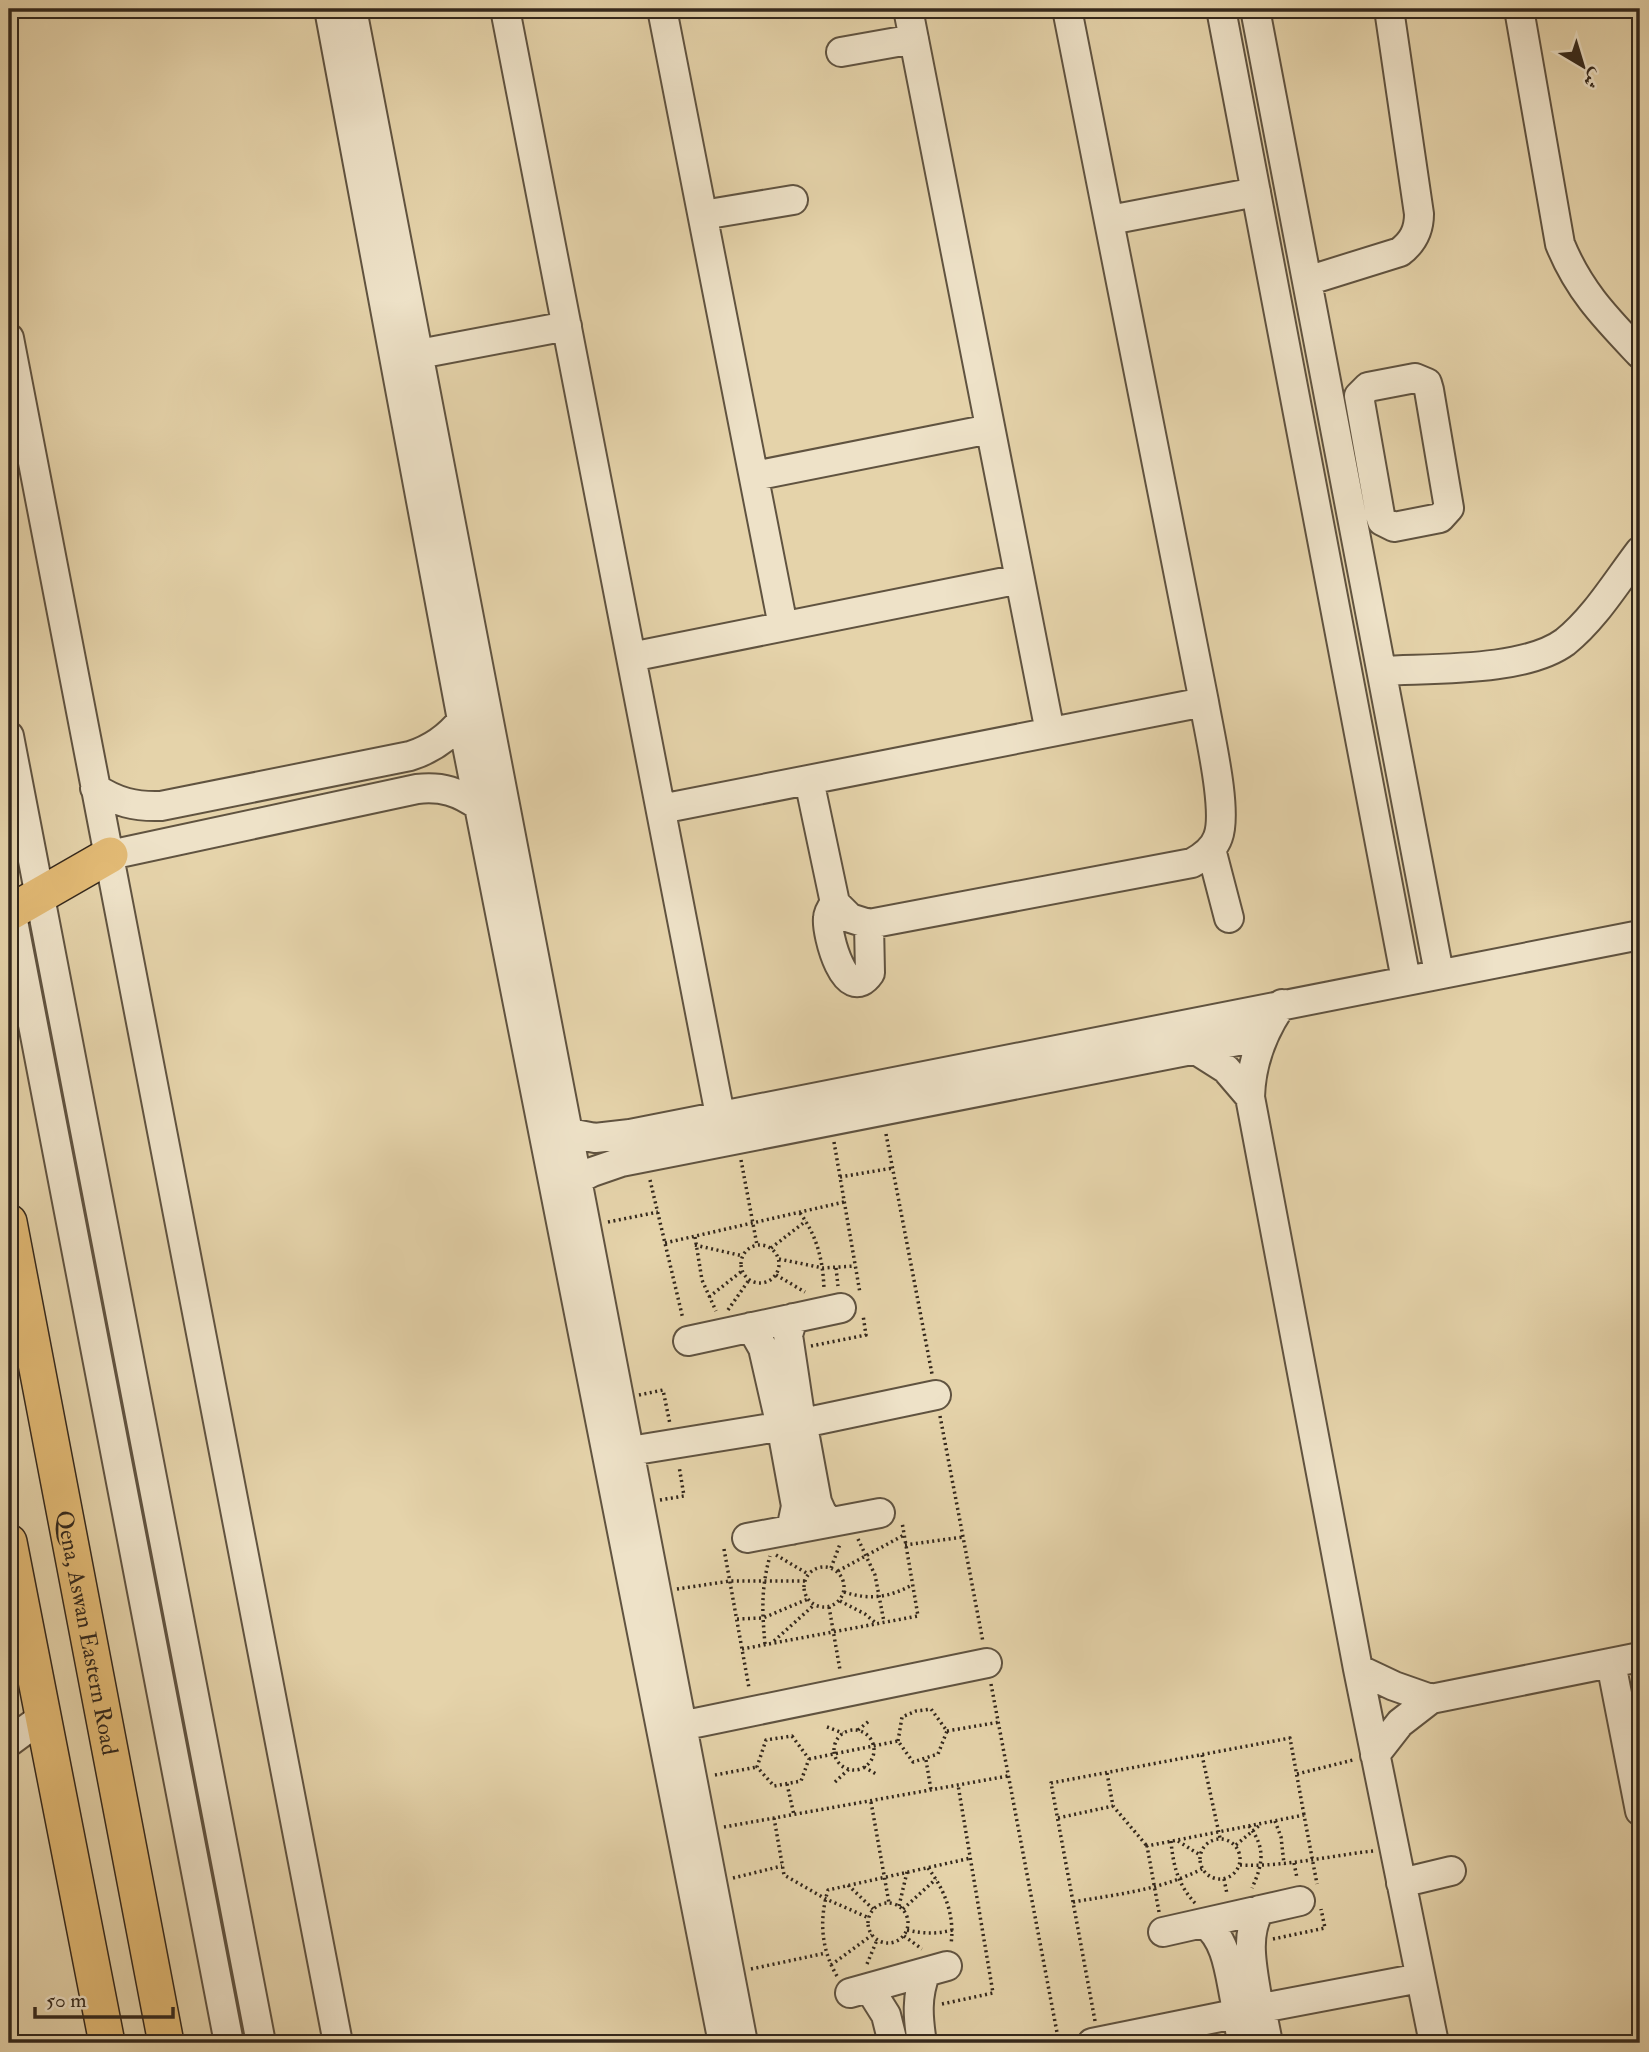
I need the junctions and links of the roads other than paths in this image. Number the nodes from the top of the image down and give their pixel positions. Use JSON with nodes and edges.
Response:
{"nodes":[{"id":1,"x":329,"y":9,"type":"edge"},
{"id":2,"x":352,"y":9,"type":"edge"},
{"id":3,"x":505,"y":9,"type":"edge"},
{"id":4,"x":662,"y":9,"type":"edge"},
{"id":5,"x":908,"y":9,"type":"edge"},
{"id":6,"x":1068,"y":9,"type":"edge"},
{"id":7,"x":1221,"y":9,"type":"edge"},
{"id":8,"x":1255,"y":9,"type":"edge"},
{"id":9,"x":1389,"y":9,"type":"edge"},
{"id":10,"x":1519,"y":9,"type":"edge"},
{"id":11,"x":914,"y":39,"type":"junction"},
{"id":12,"x":841,"y":52,"type":"dead end"},
{"id":13,"x":1256,"y":191,"type":"junction"},
{"id":14,"x":793,"y":200,"type":"dead end"},
{"id":15,"x":703,"y":215,"type":"junction"},
{"id":16,"x":1110,"y":220,"type":"junction"},
{"id":17,"x":1307,"y":281,"type":"junction"},
{"id":18,"x":567,"y":326,"type":"junction"},
{"id":19,"x":9,"y":338,"type":"edge"},
{"id":20,"x":419,"y":354,"type":"junction"},
{"id":21,"x":1640,"y":354,"type":"edge"},
{"id":22,"x":990,"y":429,"type":"junction"},
{"id":23,"x":1370,"y":460,"type":"junction"},
{"id":24,"x":1342,"y":465,"type":"junction"},
{"id":25,"x":754,"y":476,"type":"junction"},
{"id":26,"x":1640,"y":551,"type":"edge"},
{"id":27,"x":1020,"y":579,"type":"junction"},
{"id":28,"x":783,"y":626,"type":"junction"},
{"id":29,"x":631,"y":657,"type":"junction"},
{"id":30,"x":1382,"y":671,"type":"junction"},
{"id":31,"x":1204,"y":702,"type":"junction"},
{"id":32,"x":462,"y":720,"type":"junction"},
{"id":33,"x":1049,"y":732,"type":"junction"},
{"id":34,"x":9,"y":736,"type":"edge"},
{"id":35,"x":809,"y":780,"type":"junction"},
{"id":36,"x":95,"y":788,"type":"junction"},
{"id":37,"x":479,"y":806,"type":"junction"},
{"id":38,"x":661,"y":809,"type":"junction"},
{"id":39,"x":1211,"y":849,"type":"junction"},
{"id":40,"x":110,"y":855,"type":"junction"},
{"id":41,"x":835,"y":902,"type":"junction"},
{"id":42,"x":17,"y":905,"type":"edge"},
{"id":43,"x":1229,"y":918,"type":"dead end"},
{"id":44,"x":869,"y":924,"type":"junction"},
{"id":45,"x":1640,"y":935,"type":"edge"},
{"id":46,"x":1439,"y":973,"type":"junction"},
{"id":47,"x":1406,"y":980,"type":"junction"},
{"id":48,"x":1282,"y":1004,"type":"junction"},
{"id":49,"x":1263,"y":1036,"type":"junction"},
{"id":50,"x":1196,"y":1050,"type":"junction"},
{"id":51,"x":1250,"y":1097,"type":"junction"},
{"id":52,"x":720,"y":1115,"type":"junction"},
{"id":53,"x":556,"y":1130,"type":"junction"},
{"id":54,"x":566,"y":1185,"type":"junction"},
{"id":55,"x":9,"y":1222,"type":"edge"},
{"id":56,"x":828,"y":1308,"type":"road end"},
{"id":57,"x":793,"y":1318,"type":"junction"},
{"id":58,"x":751,"y":1327,"type":"junction"},
{"id":59,"x":688,"y":1341,"type":"road end"},
{"id":60,"x":936,"y":1395,"type":"road end"},
{"id":61,"x":791,"y":1424,"type":"junction"},
{"id":62,"x":630,"y":1451,"type":"junction"},
{"id":63,"x":890,"y":1512,"type":"road end"},
{"id":64,"x":838,"y":1521,"type":"junction"},
{"id":65,"x":786,"y":1530,"type":"junction"},
{"id":66,"x":9,"y":1542,"type":"edge"},
{"id":67,"x":735,"y":1544,"type":"road end"},
{"id":68,"x":1640,"y":1657,"type":"edge"},
{"id":69,"x":987,"y":1663,"type":"road end"},
{"id":70,"x":1611,"y":1663,"type":"junction"},
{"id":71,"x":1358,"y":1669,"type":"junction"},
{"id":72,"x":1431,"y":1699,"type":"junction"},
{"id":73,"x":43,"y":1717,"type":"junction"},
{"id":74,"x":681,"y":1726,"type":"junction"},
{"id":75,"x":9,"y":1742,"type":"edge"},
{"id":76,"x":1375,"y":1755,"type":"junction"},
{"id":77,"x":1640,"y":1811,"type":"edge"},
{"id":78,"x":1451,"y":1871,"type":"dead end"},
{"id":79,"x":1401,"y":1882,"type":"junction"},
{"id":80,"x":1313,"y":1897,"type":"road end"},
{"id":81,"x":1230,"y":1917,"type":"junction"},
{"id":82,"x":1163,"y":1932,"type":"road end"},
{"id":83,"x":1420,"y":1978,"type":"junction"},
{"id":84,"x":1250,"y":2021,"type":"edge"},
{"id":85,"x":107,"y":2043,"type":"edge"},
{"id":86,"x":166,"y":2043,"type":"edge"},
{"id":87,"x":229,"y":2043,"type":"edge"},
{"id":88,"x":261,"y":2043,"type":"edge"},
{"id":89,"x":338,"y":2043,"type":"edge"},
{"id":90,"x":723,"y":2043,"type":"edge"},
{"id":91,"x":743,"y":2043,"type":"edge"},
{"id":92,"x":894,"y":2043,"type":"edge"},
{"id":93,"x":922,"y":2043,"type":"edge"},
{"id":94,"x":1096,"y":2043,"type":"edge"},
{"id":95,"x":1434,"y":2043,"type":"edge"}],
"edges":[{"from":1,"to":32,"type":"street"},
{"from":2,"to":20,"type":"street"},
{"from":3,"to":18,"type":"street"},
{"from":4,"to":15,"type":"street"},
{"from":5,"to":11,"type":"street"},
{"from":6,"to":16,"type":"street"},
{"from":7,"to":13,"type":"street"},
{"from":8,"to":17,"type":"street"},
{"from":9,"to":17,"type":"street"},
{"from":10,"to":21,"type":"street"},
{"from":11,"to":12,"type":"street"},
{"from":11,"to":22,"type":"street"},
{"from":13,"to":16,"type":"street"},
{"from":13,"to":47,"type":"street"},
{"from":14,"to":15,"type":"street"},
{"from":15,"to":25,"type":"street"},
{"from":16,"to":31,"type":"street"},
{"from":17,"to":24,"type":"street"},
{"from":18,"to":20,"type":"street"},
{"from":18,"to":29,"type":"street"},
{"from":19,"to":36,"type":"street"},
{"from":20,"to":53,"type":"street"},
{"from":22,"to":25,"type":"street"},
{"from":22,"to":27,"type":"street"},
{"from":23,"to":23,"type":"street"},
{"from":23,"to":24,"type":"street"},
{"from":24,"to":30,"type":"street"},
{"from":25,"to":28,"type":"street"},
{"from":26,"to":30,"type":"street"},
{"from":27,"to":28,"type":"street"},
{"from":27,"to":33,"type":"street"},
{"from":28,"to":29,"type":"street"},
{"from":29,"to":38,"type":"street"},
{"from":30,"to":46,"type":"street"},
{"from":31,"to":33,"type":"street"},
{"from":31,"to":39,"type":"street"},
{"from":32,"to":36,"type":"street"},
{"from":32,"to":37,"type":"street"},
{"from":33,"to":35,"type":"street"},
{"from":34,"to":42,"type":"street"},
{"from":35,"to":38,"type":"street"},
{"from":35,"to":41,"type":"street"},
{"from":36,"to":40,"type":"street"},
{"from":37,"to":40,"type":"street"},
{"from":37,"to":53,"type":"street"},
{"from":38,"to":52,"type":"street"},
{"from":39,"to":43,"type":"street"},
{"from":39,"to":44,"type":"street"},
{"from":40,"to":42,"type":"main road"},
{"from":40,"to":89,"type":"street"},
{"from":41,"to":44,"type":"street"},
{"from":41,"to":44,"type":"street"},
{"from":42,"to":87,"type":"street"},
{"from":42,"to":88,"type":"street"},
{"from":45,"to":46,"type":"street"},
{"from":46,"to":47,"type":"street"},
{"from":47,"to":48,"type":"street"},
{"from":48,"to":49,"type":"street"},
{"from":48,"to":52,"type":"street"},
{"from":49,"to":50,"type":"street"},
{"from":49,"to":51,"type":"street"},
{"from":50,"to":51,"type":"street"},
{"from":50,"to":54,"type":"street"},
{"from":51,"to":71,"type":"street"},
{"from":52,"to":53,"type":"street"},
{"from":53,"to":54,"type":"street"},
{"from":54,"to":62,"type":"street"},
{"from":54,"to":90,"type":"street"},
{"from":55,"to":86,"type":"main road","name":"Qena, Aswan Eastern Road"},
{"from":56,"to":57,"type":"street"},
{"from":57,"to":58,"type":"street"},
{"from":57,"to":61,"type":"street"},
{"from":58,"to":59,"type":"street"},
{"from":58,"to":61,"type":"street"},
{"from":60,"to":61,"type":"street"},
{"from":61,"to":62,"type":"street"},
{"from":61,"to":64,"type":"street"},
{"from":61,"to":65,"type":"street"},
{"from":62,"to":74,"type":"street"},
{"from":63,"to":64,"type":"street"},
{"from":64,"to":65,"type":"street"},
{"from":65,"to":67,"type":"street"},
{"from":66,"to":73,"type":"main road"},
{"from":68,"to":70,"type":"street"},
{"from":69,"to":74,"type":"street"},
{"from":70,"to":72,"type":"street"},
{"from":70,"to":77,"type":"street"},
{"from":71,"to":72,"type":"street"},
{"from":71,"to":76,"type":"street"},
{"from":72,"to":76,"type":"street"},
{"from":73,"to":75,"type":"street"},
{"from":73,"to":85,"type":"main road"},
{"from":74,"to":91,"type":"street"},
{"from":76,"to":79,"type":"street"},
{"from":78,"to":79,"type":"street"},
{"from":79,"to":83,"type":"street"},
{"from":80,"to":81,"type":"street"},
{"from":81,"to":82,"type":"street"},
{"from":81,"to":84,"type":"street"},
{"from":81,"to":84,"type":"street"},
{"from":83,"to":84,"type":"street"},
{"from":83,"to":95,"type":"street"},
{"from":84,"to":94,"type":"street"},
{"from":92,"to":93,"type":"street"}]}
